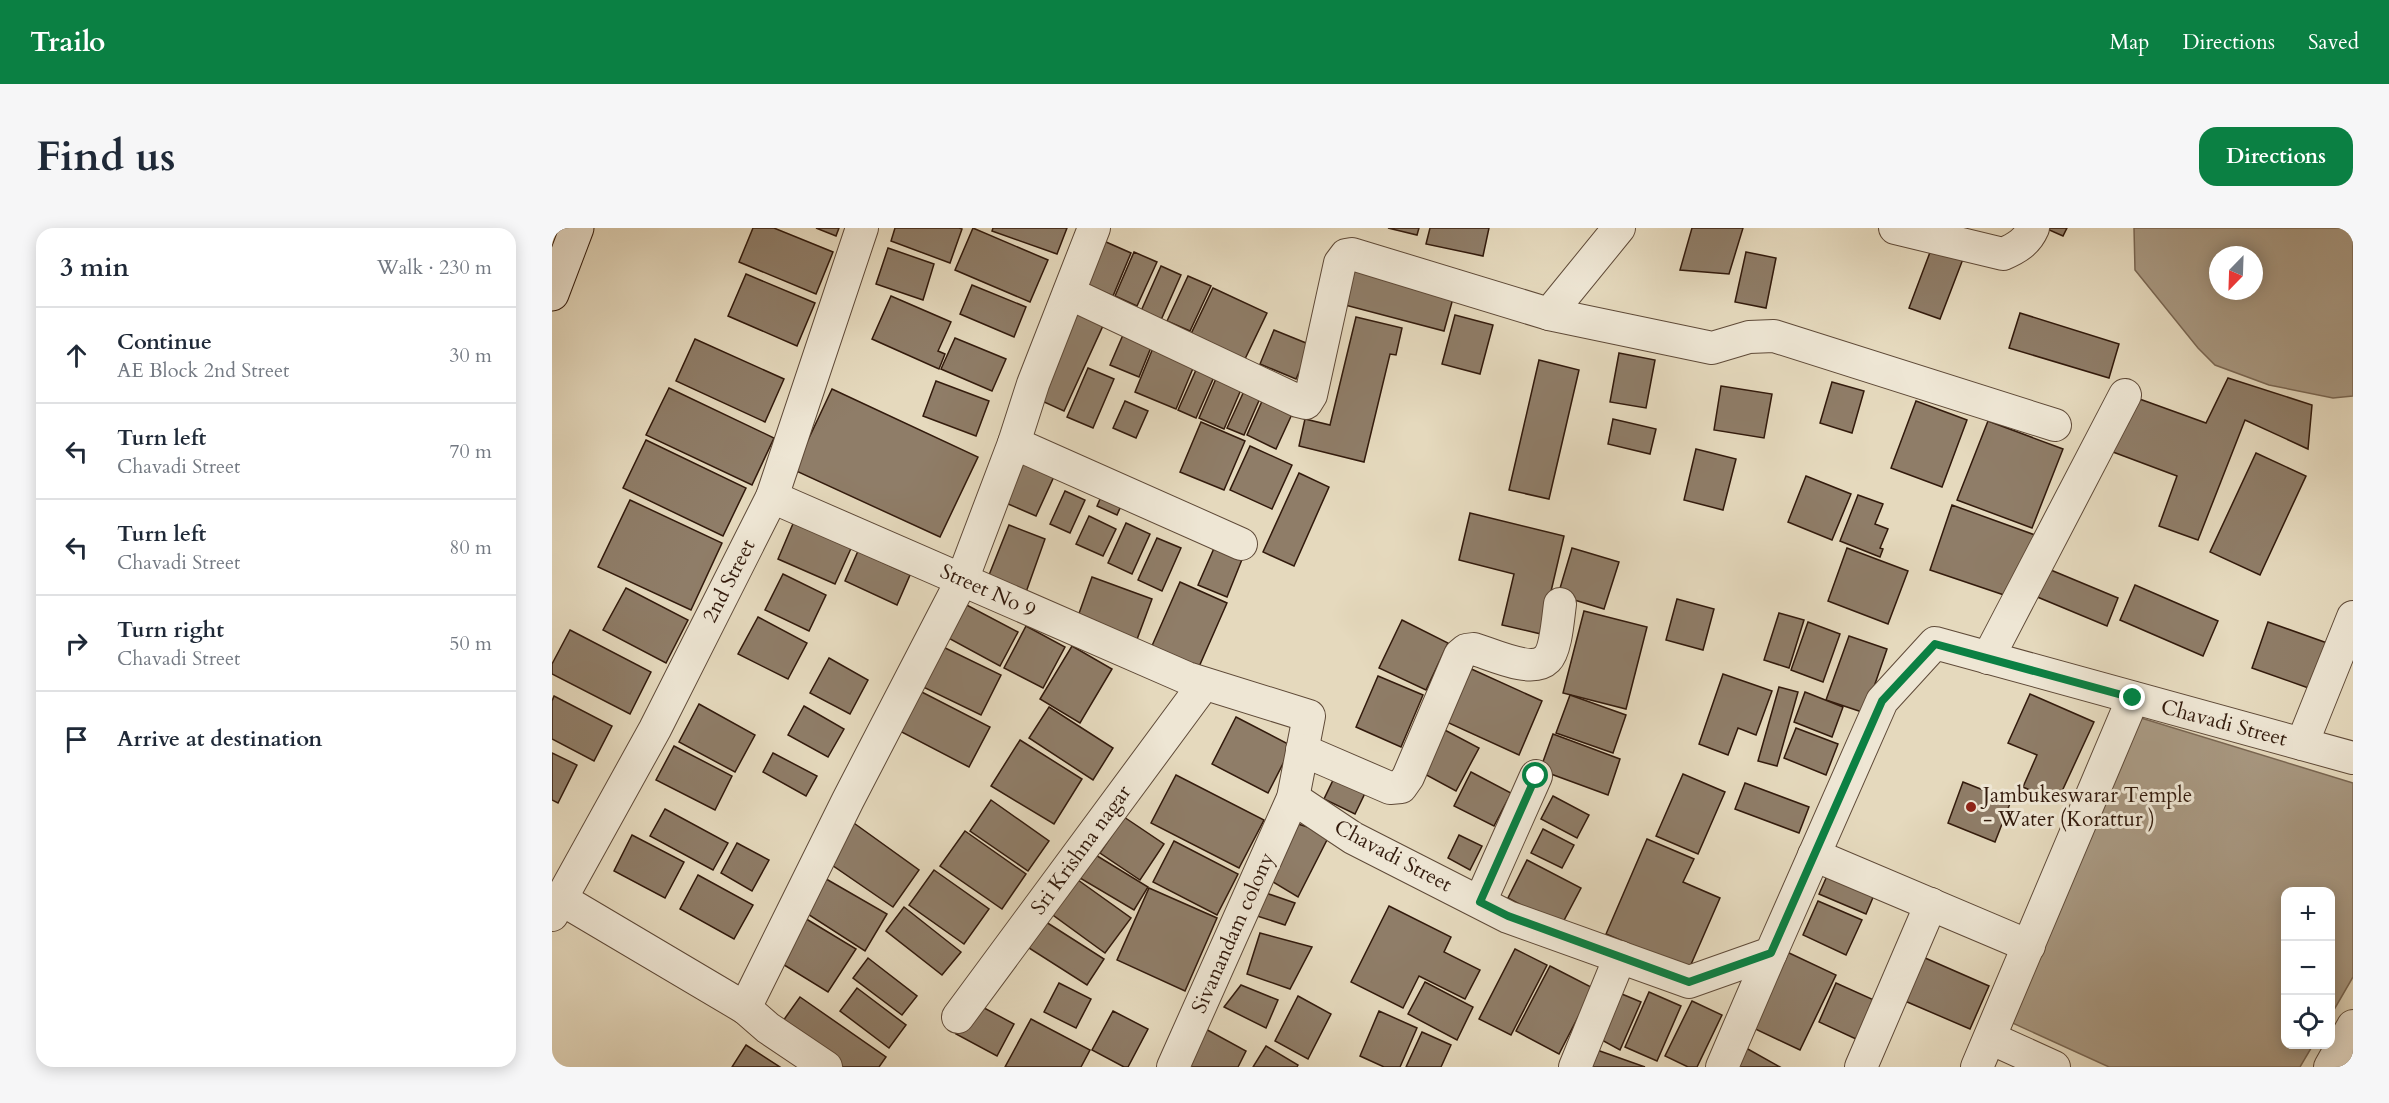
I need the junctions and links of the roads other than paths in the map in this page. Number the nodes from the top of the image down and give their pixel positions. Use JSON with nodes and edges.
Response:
{"nodes":[{"id":1,"x":577,"y":228,"type":"edge"},
{"id":2,"x":862,"y":228,"type":"edge"},
{"id":3,"x":1094,"y":228,"type":"edge"},
{"id":4,"x":1619,"y":228,"type":"edge"},
{"id":5,"x":1895,"y":228,"type":"edge"},
{"id":6,"x":2033,"y":228,"type":"edge"},
{"id":7,"x":1069,"y":292,"type":"junction"},
{"id":8,"x":552,"y":294,"type":"edge"},
{"id":9,"x":1549,"y":314,"type":"junction"},
{"id":10,"x":2126,"y":395,"type":"dead end"},
{"id":11,"x":2055,"y":425,"type":"dead end"},
{"id":12,"x":1014,"y":443,"type":"junction"},
{"id":13,"x":772,"y":497,"type":"junction"},
{"id":14,"x":1241,"y":544,"type":"dead end"},
{"id":15,"x":962,"y":580,"type":"junction"},
{"id":16,"x":1560,"y":604,"type":"dead end"},
{"id":17,"x":2353,"y":617,"type":"edge"},
{"id":18,"x":1988,"y":658,"type":"junction"},
{"id":19,"x":1204,"y":684,"type":"junction"},
{"id":20,"x":2133,"y":698,"type":"junction"},
{"id":21,"x":2302,"y":744,"type":"junction"},
{"id":22,"x":1302,"y":750,"type":"junction"},
{"id":23,"x":2353,"y":758,"type":"edge"},
{"id":24,"x":1536,"y":776,"type":"dead end"},
{"id":25,"x":1293,"y":798,"type":"junction"},
{"id":26,"x":1814,"y":855,"type":"junction"},
{"id":27,"x":1480,"y":902,"type":"junction"},
{"id":28,"x":1930,"y":904,"type":"junction"},
{"id":29,"x":557,"y":907,"type":"edge"},
{"id":30,"x":2029,"y":946,"type":"junction"},
{"id":31,"x":1771,"y":953,"type":"junction"},
{"id":32,"x":1620,"y":957,"type":"junction"},
{"id":33,"x":745,"y":1008,"type":"junction"},
{"id":34,"x":958,"y":1017,"type":"dead end"},
{"id":35,"x":2353,"y":1026,"type":"edge"},
{"id":36,"x":1990,"y":1038,"type":"junction"},
{"id":37,"x":826,"y":1067,"type":"edge"},
{"id":38,"x":1173,"y":1067,"type":"edge"},
{"id":39,"x":1575,"y":1067,"type":"edge"},
{"id":40,"x":1722,"y":1067,"type":"edge"},
{"id":41,"x":1861,"y":1067,"type":"edge"},
{"id":42,"x":1977,"y":1067,"type":"edge"},
{"id":43,"x":2054,"y":1067,"type":"edge"},
{"id":44,"x":2330,"y":1067,"type":"edge"}],
"edges":[{"from":1,"to":8,"type":"main road"},
{"from":2,"to":13,"type":"street","name":"2nd Street"},
{"from":3,"to":7,"type":"street"},
{"from":4,"to":9,"type":"street"},
{"from":5,"to":6,"type":"street"},
{"from":7,"to":9,"type":"street"},
{"from":7,"to":12,"type":"street"},
{"from":9,"to":11,"type":"street"},
{"from":10,"to":18,"type":"street"},
{"from":12,"to":14,"type":"street"},
{"from":12,"to":15,"type":"street"},
{"from":13,"to":15,"type":"street","name":"Street No 9"},
{"from":13,"to":29,"type":"street","name":"2nd Street"},
{"from":15,"to":19,"type":"street","name":"Street No 9"},
{"from":15,"to":33,"type":"street"},
{"from":16,"to":22,"type":"street"},
{"from":17,"to":21,"type":"street"},
{"from":18,"to":20,"type":"street","name":"Chavadi Street"},
{"from":18,"to":26,"type":"street","name":"Chavadi Street"},
{"from":19,"to":22,"type":"street","name":"Street No 9"},
{"from":19,"to":34,"type":"street","name":"Sri Krishna nagar"},
{"from":20,"to":21,"type":"street","name":"Chavadi Street"},
{"from":20,"to":30,"type":"street"},
{"from":21,"to":23,"type":"street","name":"Chavadi Street"},
{"from":22,"to":25,"type":"street","name":"Sivanandam colony"},
{"from":24,"to":27,"type":"street"},
{"from":25,"to":27,"type":"street","name":"Chavadi Street"},
{"from":25,"to":38,"type":"street","name":"Sivanandam colony"},
{"from":26,"to":28,"type":"street"},
{"from":26,"to":31,"type":"street","name":"Chavadi Street"},
{"from":27,"to":32,"type":"street","name":"Chavadi Street"},
{"from":28,"to":30,"type":"street"},
{"from":28,"to":41,"type":"street"},
{"from":29,"to":33,"type":"street"},
{"from":30,"to":36,"type":"street"},
{"from":31,"to":32,"type":"street","name":"Chavadi Street"},
{"from":31,"to":40,"type":"street"},
{"from":32,"to":39,"type":"street"},
{"from":33,"to":37,"type":"street"},
{"from":35,"to":44,"type":"street"},
{"from":36,"to":42,"type":"street"},
{"from":36,"to":43,"type":"street"}]}
